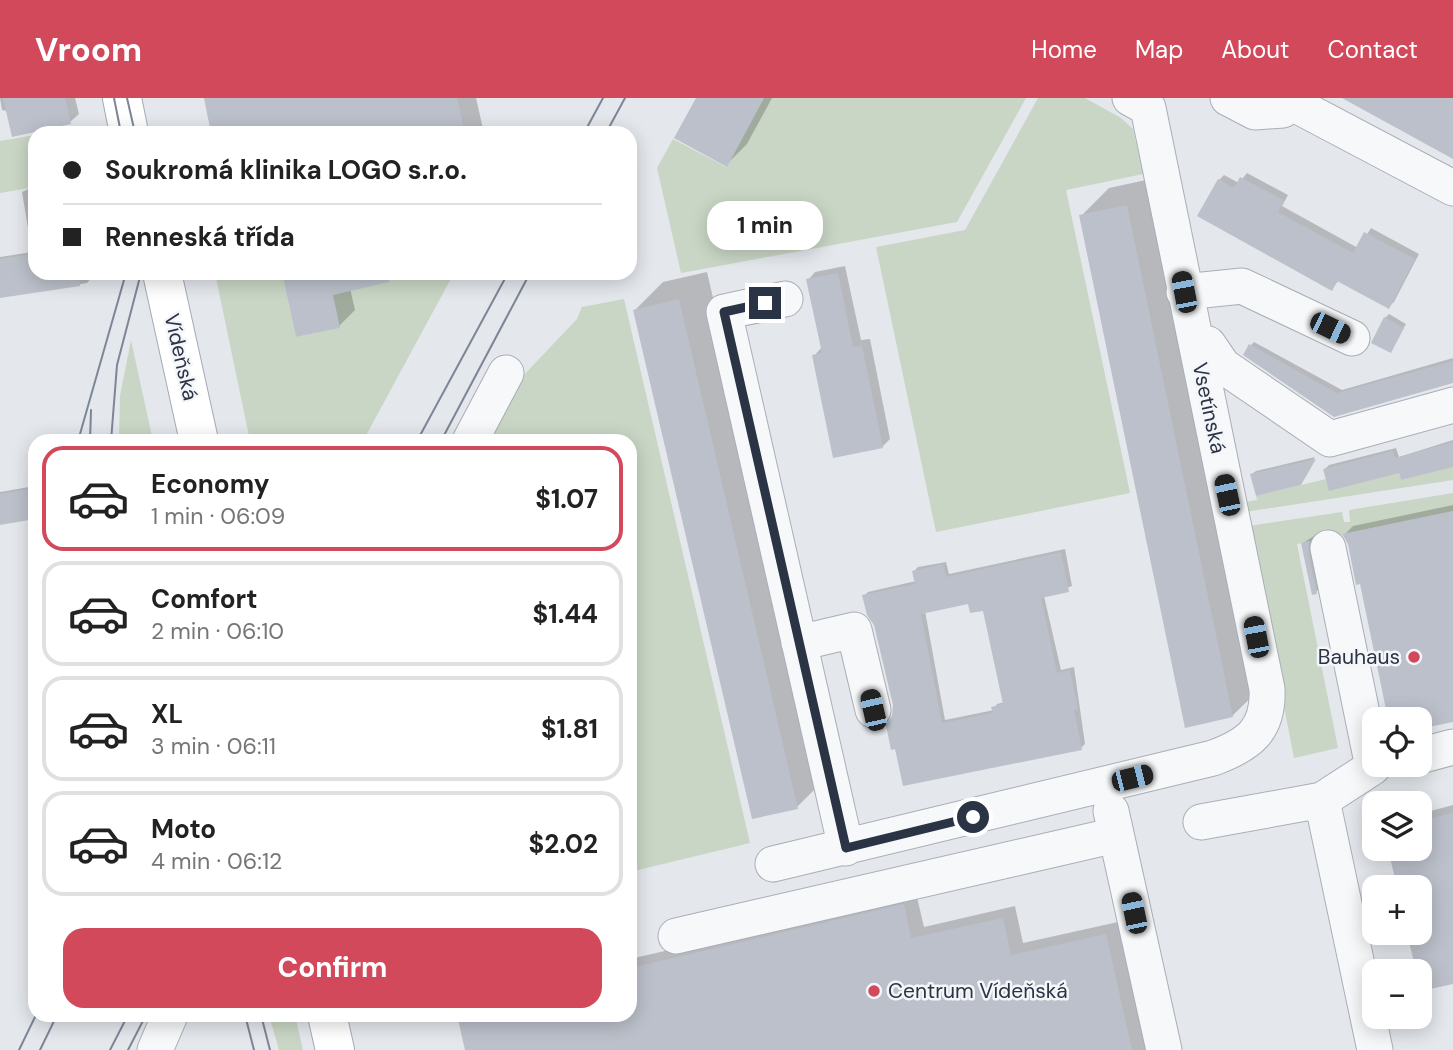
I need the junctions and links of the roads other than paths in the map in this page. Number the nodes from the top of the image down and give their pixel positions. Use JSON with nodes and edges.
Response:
{"nodes":[{"id":1,"x":122,"y":98,"type":"edge"},
{"id":2,"x":1130,"y":98,"type":"edge"},
{"id":3,"x":1228,"y":98,"type":"edge"},
{"id":4,"x":1294,"y":101,"type":"edge"},
{"id":5,"x":128,"y":126,"type":"edge"},
{"id":6,"x":1453,"y":188,"type":"edge"},
{"id":7,"x":164,"y":280,"type":"edge"},
{"id":8,"x":1184,"y":292,"type":"junction"},
{"id":9,"x":785,"y":299,"type":"dead end"},
{"id":10,"x":1352,"y":338,"type":"dead end"},
{"id":11,"x":1196,"y":346,"type":"junction"},
{"id":12,"x":506,"y":373,"type":"dead end"},
{"id":13,"x":1453,"y":405,"type":"edge"},
{"id":14,"x":197,"y":434,"type":"edge"},
{"id":15,"x":474,"y":434,"type":"edge"},
{"id":16,"x":1328,"y":548,"type":"dead end"},
{"id":17,"x":799,"y":643,"type":"junction"},
{"id":18,"x":1364,"y":707,"type":"edge"},
{"id":19,"x":873,"y":710,"type":"dead end"},
{"id":20,"x":1453,"y":747,"type":"edge"},
{"id":21,"x":1432,"y":753,"type":"edge"},
{"id":22,"x":1362,"y":776,"type":"edge"},
{"id":23,"x":1105,"y":784,"type":"junction"},
{"id":24,"x":1322,"y":800,"type":"junction"},
{"id":25,"x":1201,"y":822,"type":"dead end"},
{"id":26,"x":1116,"y":835,"type":"junction"},
{"id":27,"x":846,"y":848,"type":"junction"},
{"id":28,"x":773,"y":864,"type":"dead end"},
{"id":29,"x":676,"y":936,"type":"dead end"},
{"id":30,"x":167,"y":1022,"type":"edge"},
{"id":31,"x":329,"y":1022,"type":"edge"},
{"id":32,"x":155,"y":1050,"type":"edge"},
{"id":33,"x":335,"y":1050,"type":"edge"},
{"id":34,"x":1164,"y":1050,"type":"edge"},
{"id":35,"x":1375,"y":1050,"type":"edge"}],
"edges":[{"from":1,"to":5,"type":"main road"},
{"from":2,"to":8,"type":"street","name":"Vsetínská"},
{"from":3,"to":4,"type":"street"},
{"from":4,"to":6,"type":"street"},
{"from":7,"to":14,"type":"main road","name":"Vídeňská"},
{"from":8,"to":10,"type":"street"},
{"from":8,"to":11,"type":"street","name":"Vsetínská"},
{"from":9,"to":17,"type":"street"},
{"from":11,"to":13,"type":"street"},
{"from":11,"to":23,"type":"street","name":"Vsetínská"},
{"from":12,"to":15,"type":"street"},
{"from":16,"to":18,"type":"street"},
{"from":17,"to":19,"type":"street"},
{"from":17,"to":27,"type":"street"},
{"from":20,"to":21,"type":"street"},
{"from":22,"to":24,"type":"street"},
{"from":23,"to":26,"type":"street"},
{"from":23,"to":27,"type":"street","name":"Vsetínská"},
{"from":24,"to":25,"type":"street"},
{"from":24,"to":35,"type":"street"},
{"from":26,"to":29,"type":"street"},
{"from":26,"to":34,"type":"street"},
{"from":27,"to":28,"type":"street","name":"Vsetínská"},
{"from":30,"to":32,"type":"street"},
{"from":31,"to":33,"type":"main road"}]}
